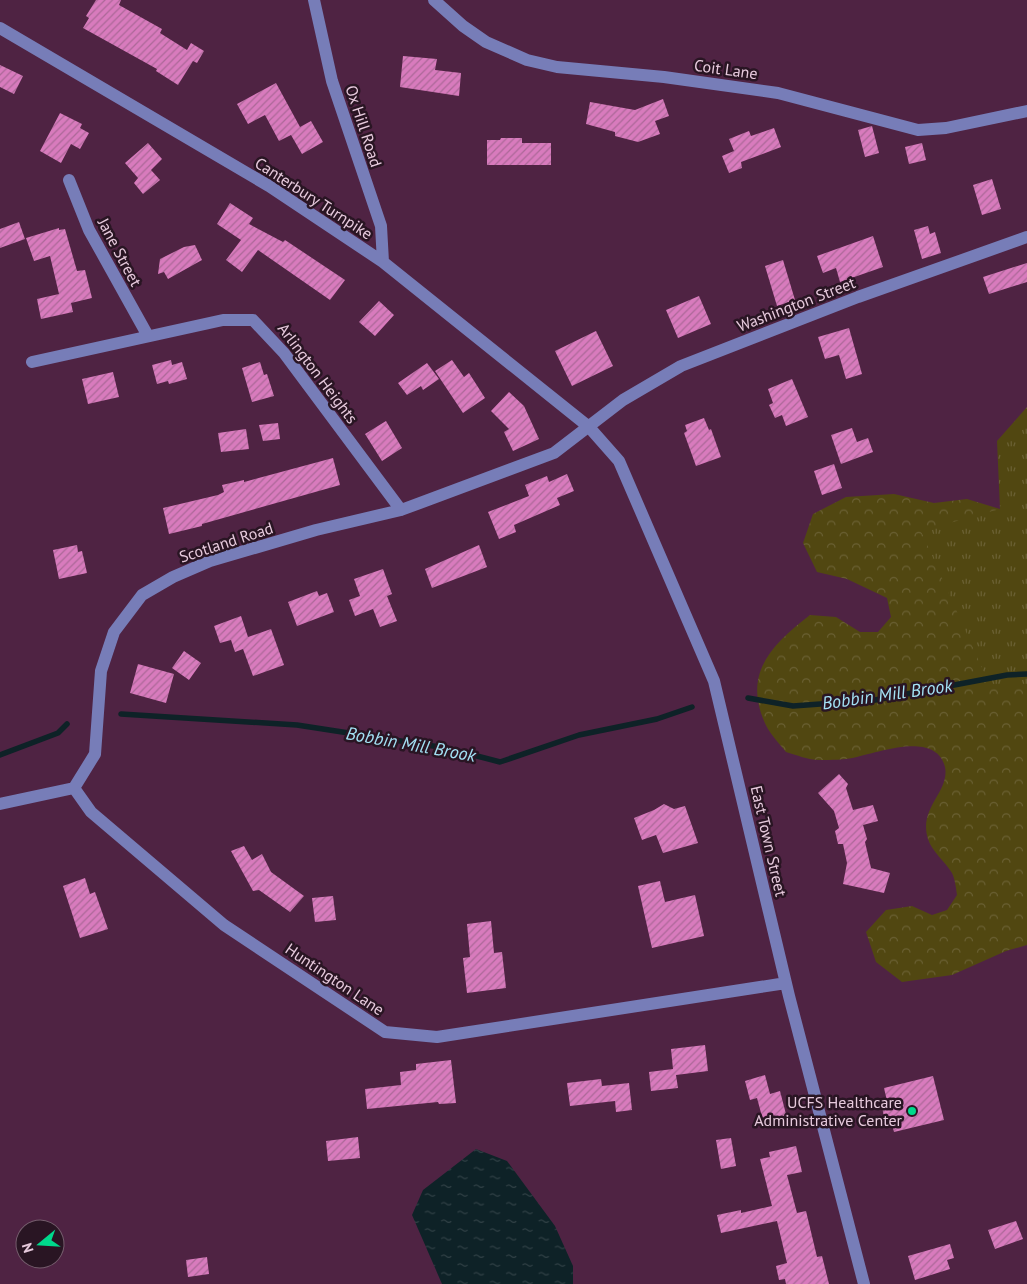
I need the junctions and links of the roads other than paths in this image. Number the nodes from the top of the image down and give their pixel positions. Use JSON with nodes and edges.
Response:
{"nodes":[{"id":1,"x":314,"y":0,"type":"edge"},
{"id":2,"x":434,"y":0,"type":"edge"},
{"id":3,"x":0,"y":28,"type":"edge"},
{"id":4,"x":1027,"y":111,"type":"edge"},
{"id":5,"x":69,"y":180,"type":"dead end"},
{"id":6,"x":1027,"y":237,"type":"edge"},
{"id":7,"x":383,"y":262,"type":"junction"},
{"id":8,"x":148,"y":336,"type":"junction"},
{"id":9,"x":32,"y":362,"type":"dead end"},
{"id":10,"x":589,"y":427,"type":"junction"},
{"id":11,"x":401,"y":510,"type":"junction"},
{"id":12,"x":74,"y":788,"type":"junction"},
{"id":13,"x":0,"y":804,"type":"edge"},
{"id":14,"x":786,"y":983,"type":"junction"},
{"id":15,"x":864,"y":1284,"type":"edge"}],
"edges":[{"from":1,"to":7,"type":"street","name":"Ox Hill Road"},
{"from":2,"to":4,"type":"street","name":"Coit Lane"},
{"from":3,"to":7,"type":"street","name":"Canterbury Turnpike"},
{"from":5,"to":8,"type":"street","name":"Jane Street"},
{"from":6,"to":10,"type":"street","name":"Washington Street"},
{"from":7,"to":10,"type":"street","name":"Canterbury Turnpike"},
{"from":8,"to":9,"type":"street","name":"Arlington Heights"},
{"from":8,"to":11,"type":"street","name":"Arlington Heights"},
{"from":10,"to":11,"type":"street","name":"Scotland Road"},
{"from":10,"to":14,"type":"street","name":"East Town Street"},
{"from":11,"to":12,"type":"street","name":"Scotland Road"},
{"from":12,"to":13,"type":"street"},
{"from":12,"to":14,"type":"street","name":"Huntington Lane"},
{"from":14,"to":15,"type":"street","name":"East Town Street"}]}
